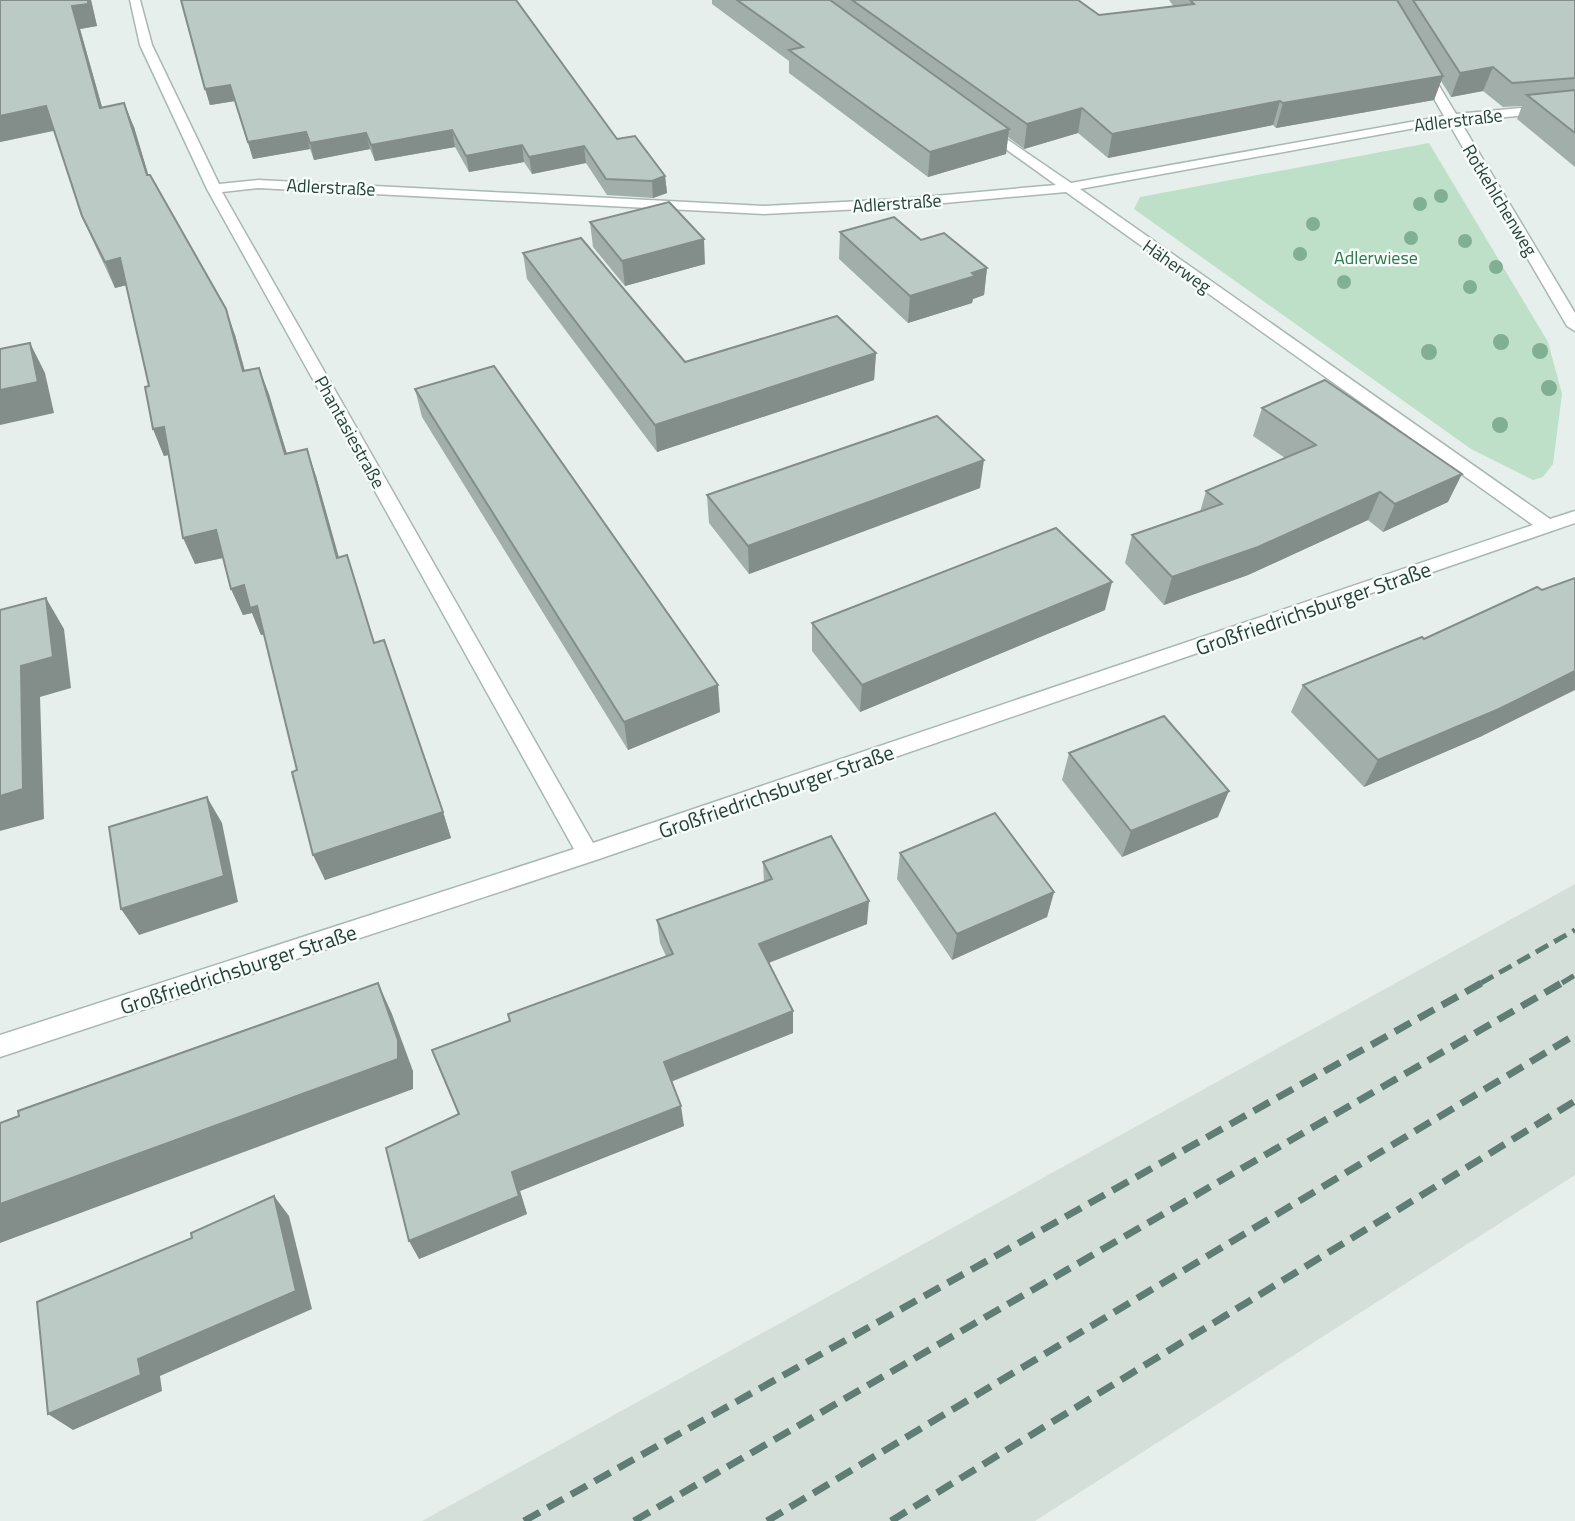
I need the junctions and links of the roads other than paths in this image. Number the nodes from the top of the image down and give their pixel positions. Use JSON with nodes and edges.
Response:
{"nodes":[{"id":1,"x":135,"y":0,"type":"edge"},
{"id":2,"x":1419,"y":60,"type":"edge"},
{"id":3,"x":1575,"y":107,"type":"edge"},
{"id":4,"x":1451,"y":118,"type":"junction"},
{"id":5,"x":976,"y":122,"type":"edge"},
{"id":6,"x":1065,"y":188,"type":"junction"},
{"id":7,"x":214,"y":189,"type":"junction"},
{"id":8,"x":1575,"y":326,"type":"edge"},
{"id":9,"x":1575,"y":517,"type":"edge"},
{"id":10,"x":1550,"y":528,"type":"junction"},
{"id":11,"x":588,"y":854,"type":"junction"},
{"id":12,"x":0,"y":1046,"type":"edge"}],
"edges":[{"from":1,"to":7,"type":"street","name":"Phantasiestraße"},
{"from":2,"to":4,"type":"street","name":"Rotkehlchenweg"},
{"from":3,"to":4,"type":"street","name":"Adlerstraße"},
{"from":4,"to":6,"type":"street","name":"Adlerstraße"},
{"from":4,"to":8,"type":"street","name":"Rotkehlchenweg"},
{"from":5,"to":6,"type":"street","name":"Häherweg"},
{"from":6,"to":7,"type":"street","name":"Adlerstraße"},
{"from":6,"to":10,"type":"street","name":"Häherweg"},
{"from":7,"to":11,"type":"street","name":"Phantasiestraße"},
{"from":9,"to":10,"type":"street","name":"Großfriedrichsburger Straße"},
{"from":10,"to":11,"type":"street","name":"Großfriedrichsburger Straße"},
{"from":11,"to":12,"type":"street","name":"Großfriedrichsburger Straße"}]}
